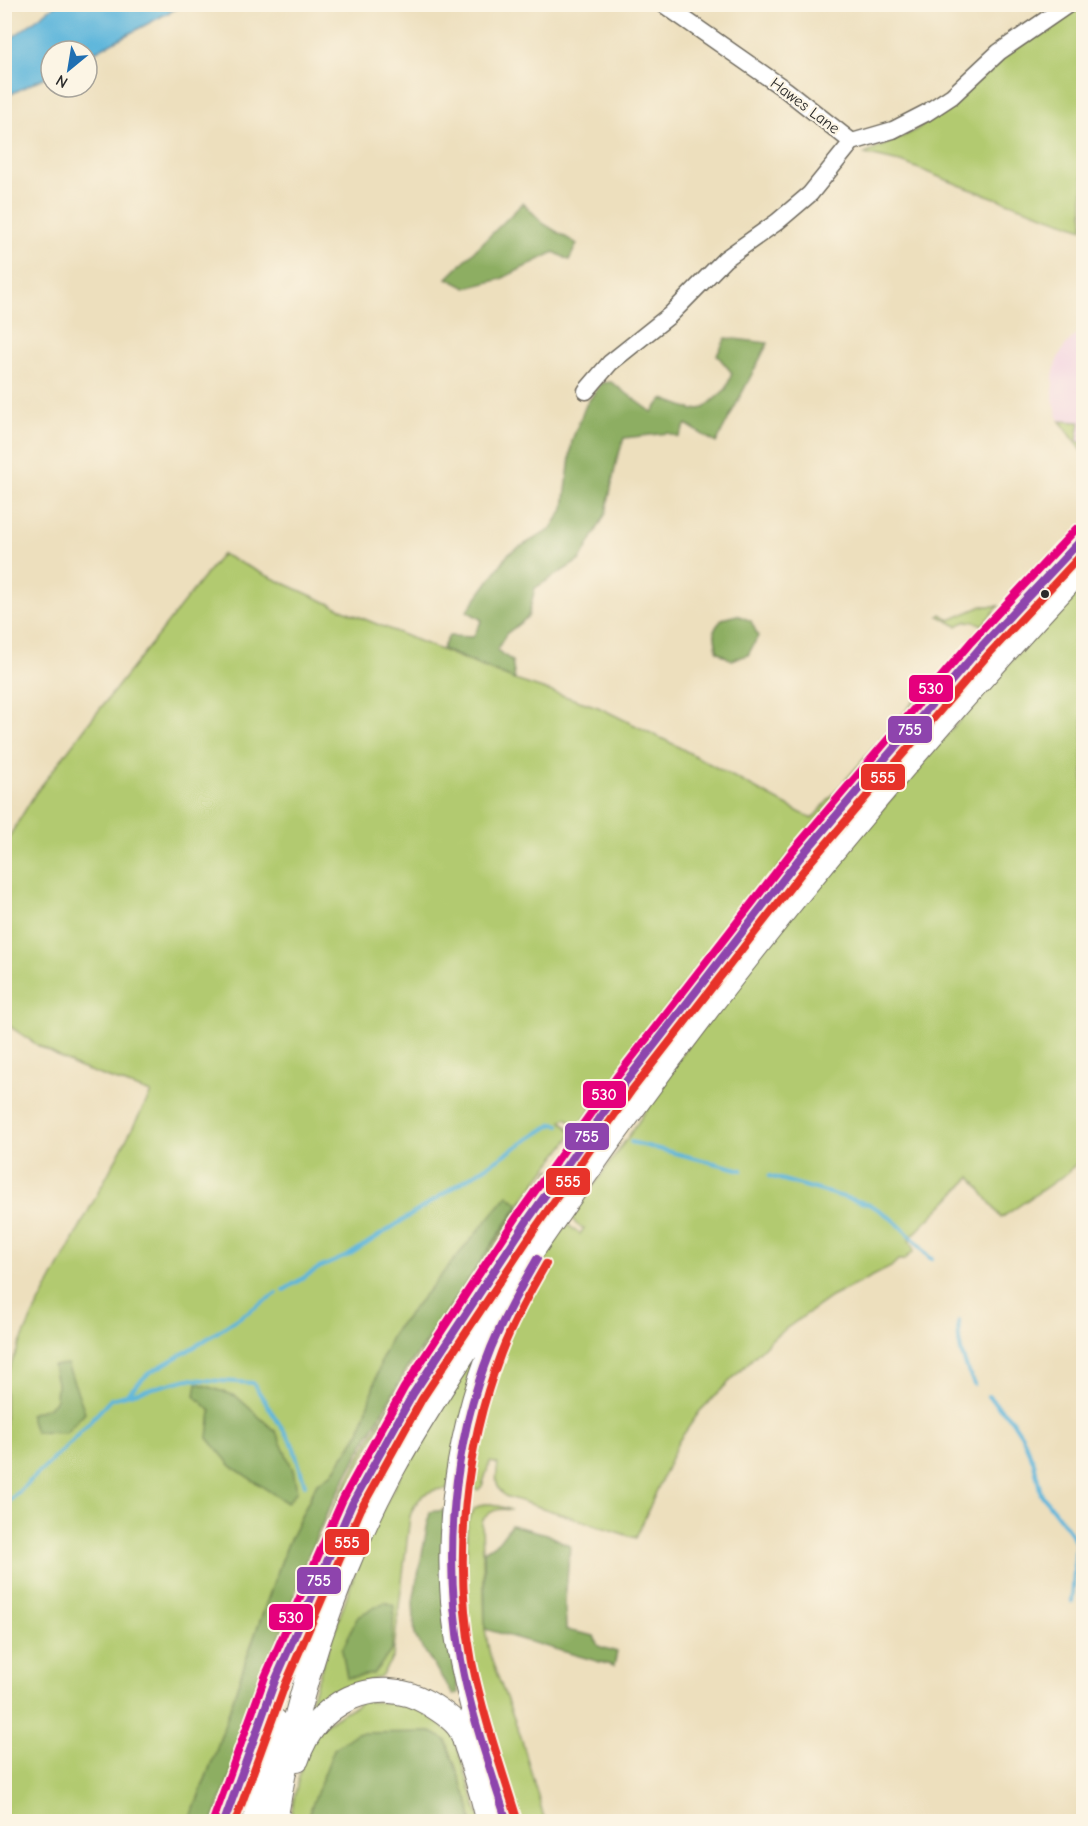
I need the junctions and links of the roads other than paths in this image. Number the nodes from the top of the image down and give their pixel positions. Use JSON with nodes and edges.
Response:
{"nodes":[{"id":1,"x":663,"y":4,"type":"edge"},
{"id":2,"x":1069,"y":4,"type":"edge"},
{"id":3,"x":852,"y":142,"type":"junction"},
{"id":4,"x":586,"y":391,"type":"dead end"},
{"id":5,"x":1083,"y":536,"type":"edge"},
{"id":6,"x":1083,"y":567,"type":"edge"},
{"id":7,"x":585,"y":1174,"type":"junction"},
{"id":8,"x":315,"y":1590,"type":"junction"},
{"id":9,"x":224,"y":1821,"type":"edge"},
{"id":10,"x":255,"y":1821,"type":"edge"},
{"id":11,"x":276,"y":1821,"type":"edge"},
{"id":12,"x":489,"y":1821,"type":"edge"},
{"id":13,"x":507,"y":1821,"type":"edge"}],
"edges":[{"from":1,"to":3,"type":"street","name":"Hawes Lane"},
{"from":2,"to":3,"type":"street","name":"Hawes Lane"},
{"from":3,"to":4,"type":"street"},
{"from":5,"to":8,"type":"highway"},
{"from":6,"to":7,"type":"highway"},
{"from":7,"to":11,"type":"highway"},
{"from":7,"to":13,"type":"highway"},
{"from":8,"to":9,"type":"highway"},
{"from":8,"to":10,"type":"highway"},
{"from":11,"to":12,"type":"highway"}]}
